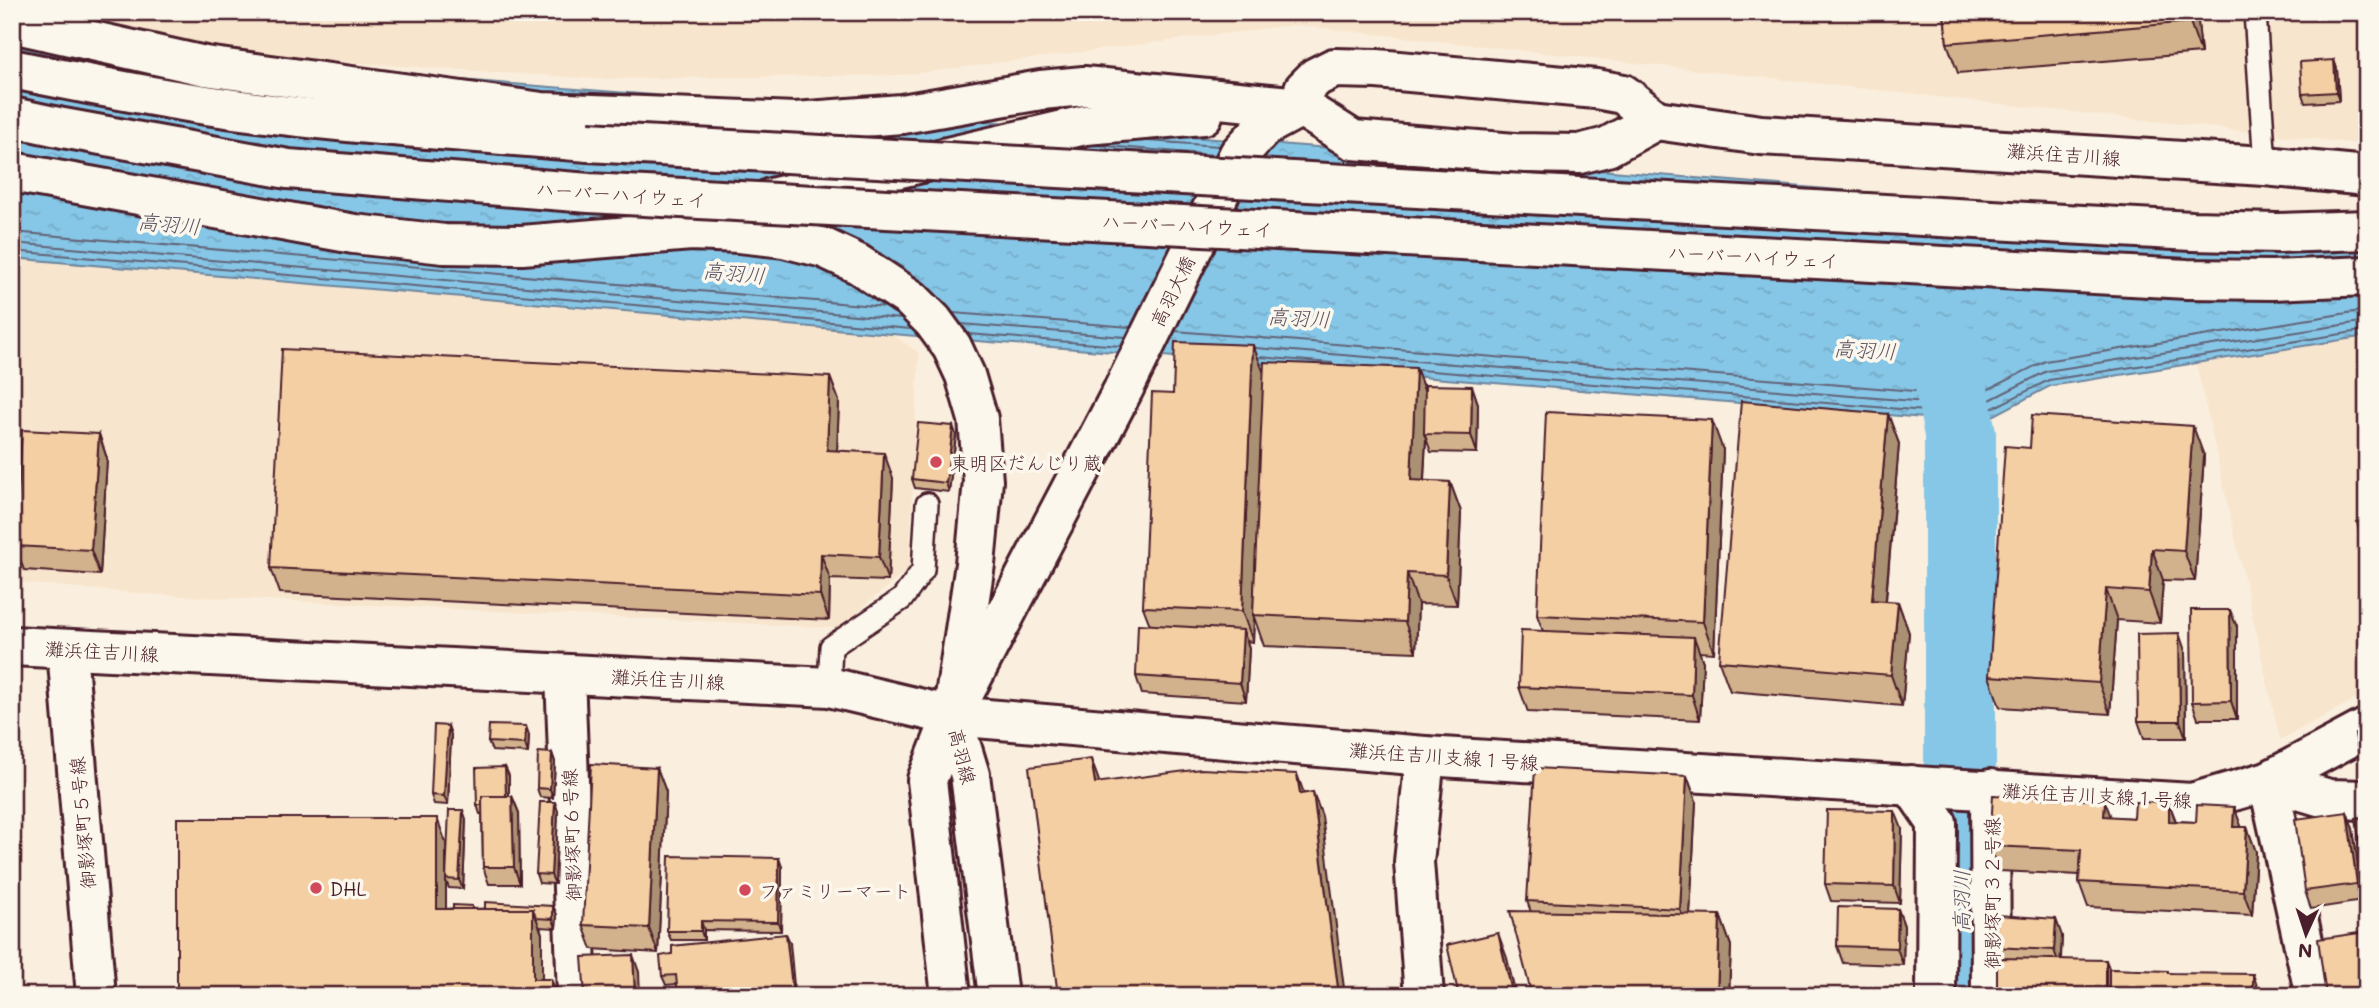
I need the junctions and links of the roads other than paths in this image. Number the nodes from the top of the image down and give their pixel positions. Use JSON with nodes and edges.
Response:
{"nodes":[{"id":1,"x":2255,"y":12,"type":"edge"},
{"id":2,"x":12,"y":23,"type":"edge"},
{"id":3,"x":12,"y":69,"type":"edge"},
{"id":4,"x":1301,"y":107,"type":"junction"},
{"id":5,"x":12,"y":117,"type":"edge"},
{"id":6,"x":1656,"y":120,"type":"junction"},
{"id":7,"x":2265,"y":166,"type":"junction"},
{"id":8,"x":12,"y":172,"type":"edge"},
{"id":9,"x":2367,"y":176,"type":"edge"},
{"id":10,"x":2367,"y":230,"type":"edge"},
{"id":11,"x":606,"y":237,"type":"junction"},
{"id":12,"x":2367,"y":276,"type":"edge"},
{"id":13,"x":927,"y":504,"type":"dead end"},
{"id":14,"x":12,"y":646,"type":"edge"},
{"id":15,"x":67,"y":650,"type":"junction"},
{"id":16,"x":565,"y":674,"type":"junction"},
{"id":17,"x":829,"y":687,"type":"junction"},
{"id":18,"x":953,"y":716,"type":"junction"},
{"id":19,"x":2367,"y":728,"type":"edge"},
{"id":20,"x":1425,"y":756,"type":"junction"},
{"id":21,"x":2268,"y":781,"type":"junction"},
{"id":22,"x":1924,"y":786,"type":"junction"},
{"id":23,"x":1985,"y":789,"type":"junction"},
{"id":24,"x":2367,"y":800,"type":"edge"},
{"id":25,"x":96,"y":996,"type":"edge"},
{"id":26,"x":577,"y":996,"type":"edge"},
{"id":27,"x":951,"y":996,"type":"edge"},
{"id":28,"x":998,"y":996,"type":"edge"},
{"id":29,"x":1424,"y":996,"type":"edge"},
{"id":30,"x":1936,"y":996,"type":"edge"},
{"id":31,"x":1991,"y":996,"type":"edge"},
{"id":32,"x":2315,"y":996,"type":"edge"}],
"edges":[{"from":1,"to":7,"type":"lane"},
{"from":2,"to":4,"type":"street"},
{"from":3,"to":10,"type":"street","bridge":true},
{"from":4,"to":6,"type":"street"},
{"from":4,"to":6,"type":"street"},
{"from":4,"to":11,"type":"street","bridge":true},
{"from":4,"to":18,"type":"street","name":"高羽大橋","bridge":true},
{"from":5,"to":12,"type":"street","name":"ハーバーハイウェイ","bridge":true},
{"from":6,"to":7,"type":"street","name":"灘浜住吉川線"},
{"from":7,"to":9,"type":"street","name":"灘浜住吉川線"},
{"from":8,"to":11,"type":"street"},
{"from":11,"to":18,"type":"street"},
{"from":13,"to":17,"type":"lane"},
{"from":14,"to":15,"type":"street","name":"灘浜住吉川線"},
{"from":15,"to":16,"type":"street","name":"灘浜住吉川線"},
{"from":15,"to":25,"type":"street","name":"御影塚町５号線"},
{"from":16,"to":17,"type":"street","name":"灘浜住吉川線"},
{"from":16,"to":26,"type":"street","name":"御影塚町６号線"},
{"from":17,"to":18,"type":"street","name":"灘浜住吉川線"},
{"from":18,"to":20,"type":"street","name":"灘浜住吉川支線１号線"},
{"from":18,"to":27,"type":"street","name":"高羽線"},
{"from":18,"to":28,"type":"street","name":"高羽線"},
{"from":19,"to":21,"type":"street","name":"灘浜住吉川支線１号線"},
{"from":20,"to":22,"type":"street","name":"灘浜住吉川支線１号線"},
{"from":20,"to":29,"type":"street"},
{"from":21,"to":23,"type":"street","name":"灘浜住吉川支線１号線"},
{"from":21,"to":24,"type":"street"},
{"from":21,"to":32,"type":"street"},
{"from":22,"to":23,"type":"street","name":"灘浜住吉川支線１号線"},
{"from":22,"to":30,"type":"street"},
{"from":23,"to":31,"type":"street","name":"御影塚町３２号線"}]}
